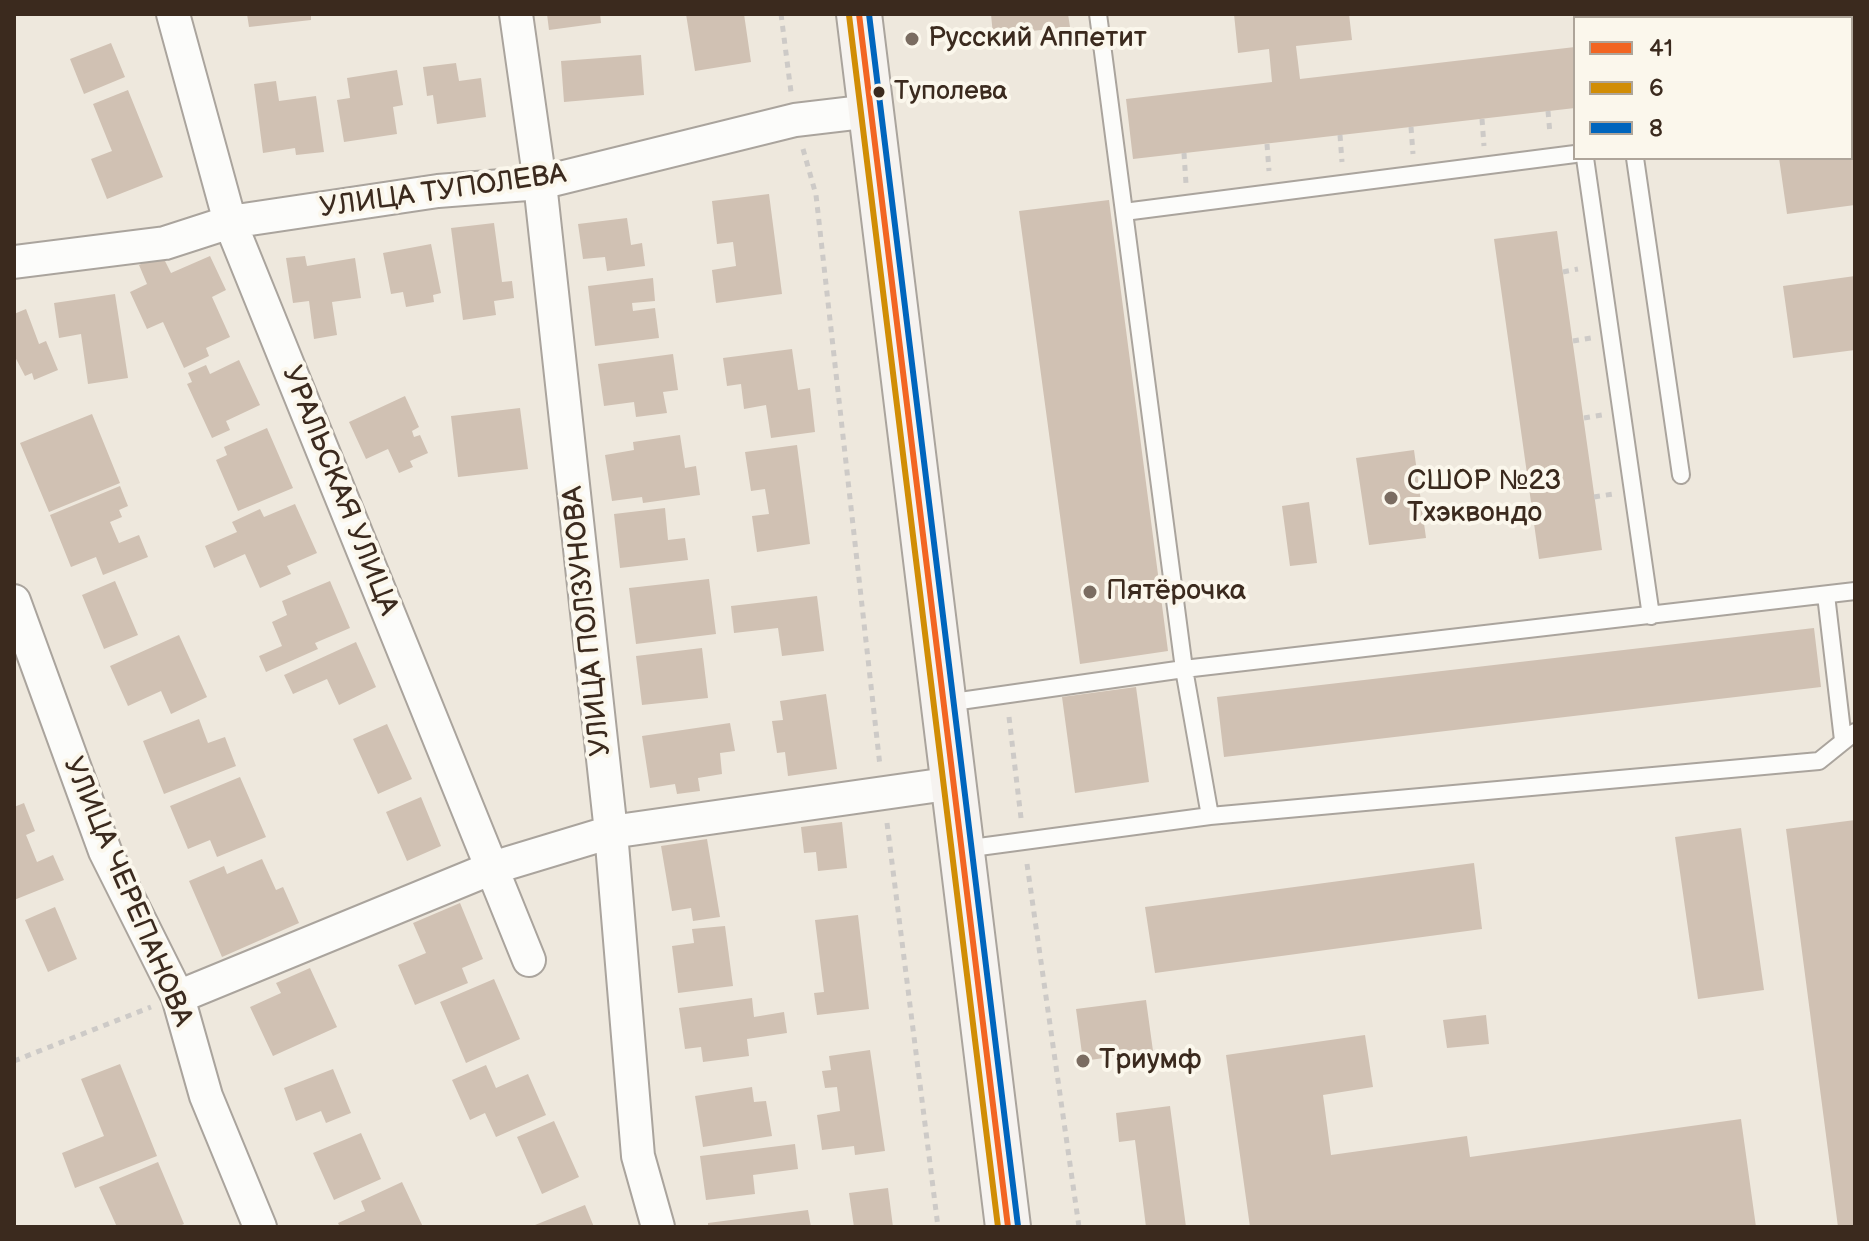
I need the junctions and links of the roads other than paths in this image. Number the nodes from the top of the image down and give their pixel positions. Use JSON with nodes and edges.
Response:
{"nodes":[{"id":1,"x":173,"y":14,"type":"edge"},
{"id":2,"x":516,"y":14,"type":"edge"},
{"id":3,"x":859,"y":14,"type":"edge"},
{"id":4,"x":1098,"y":14,"type":"edge"},
{"id":5,"x":871,"y":111,"type":"junction"},
{"id":6,"x":1573,"y":154,"type":"edge"},
{"id":7,"x":1585,"y":160,"type":"edge"},
{"id":8,"x":1635,"y":160,"type":"edge"},
{"id":9,"x":540,"y":183,"type":"junction"},
{"id":10,"x":1124,"y":212,"type":"junction"},
{"id":11,"x":230,"y":222,"type":"junction"},
{"id":12,"x":14,"y":262,"type":"edge"},
{"id":13,"x":1681,"y":475,"type":"dead end"},
{"id":14,"x":1855,"y":591,"type":"edge"},
{"id":15,"x":1826,"y":595,"type":"junction"},
{"id":16,"x":14,"y":601,"type":"edge"},
{"id":17,"x":1651,"y":616,"type":"junction"},
{"id":18,"x":1184,"y":669,"type":"junction"},
{"id":19,"x":945,"y":703,"type":"junction"},
{"id":20,"x":1849,"y":736,"type":"edge"},
{"id":21,"x":954,"y":783,"type":"junction"},
{"id":22,"x":1210,"y":816,"type":"junction"},
{"id":23,"x":611,"y":832,"type":"junction"},
{"id":24,"x":962,"y":849,"type":"junction"},
{"id":25,"x":492,"y":868,"type":"junction"},
{"id":26,"x":529,"y":960,"type":"dead end"},
{"id":27,"x":178,"y":997,"type":"junction"},
{"id":28,"x":260,"y":1227,"type":"edge"},
{"id":29,"x":658,"y":1227,"type":"edge"},
{"id":30,"x":1008,"y":1227,"type":"edge"}],
"edges":[{"from":1,"to":11,"type":"street","name":"УРАЛЬСКАЯ УЛИЦА"},
{"from":2,"to":9,"type":"street","name":"УЛИЦА ПОЛЗУНОВА"},
{"from":3,"to":5,"type":"street"},
{"from":4,"to":10,"type":"lane"},
{"from":5,"to":9,"type":"street","name":"УЛИЦА ТУПОЛЕВА"},
{"from":5,"to":19,"type":"street"},
{"from":6,"to":10,"type":"lane"},
{"from":7,"to":17,"type":"lane"},
{"from":8,"to":13,"type":"lane"},
{"from":9,"to":11,"type":"street","name":"УЛИЦА ТУПОЛЕВА"},
{"from":9,"to":23,"type":"street","name":"УЛИЦА ПОЛЗУНОВА"},
{"from":10,"to":18,"type":"lane"},
{"from":11,"to":12,"type":"street","name":"УЛИЦА ТУПОЛЕВА"},
{"from":11,"to":25,"type":"street","name":"УРАЛЬСКАЯ УЛИЦА"},
{"from":14,"to":15,"type":"lane"},
{"from":15,"to":17,"type":"lane"},
{"from":15,"to":20,"type":"lane"},
{"from":16,"to":27,"type":"street","name":"УЛИЦА ЧЕРЕПАНОВА"},
{"from":17,"to":18,"type":"lane"},
{"from":18,"to":19,"type":"lane"},
{"from":18,"to":22,"type":"lane"},
{"from":19,"to":21,"type":"street"},
{"from":20,"to":22,"type":"lane"},
{"from":21,"to":23,"type":"street"},
{"from":21,"to":24,"type":"street"},
{"from":22,"to":24,"type":"lane"},
{"from":23,"to":25,"type":"street"},
{"from":23,"to":29,"type":"street","name":"УЛИЦА ПОЛЗУНОВА"},
{"from":24,"to":30,"type":"street"},
{"from":25,"to":26,"type":"street","name":"УРАЛЬСКАЯ УЛИЦА"},
{"from":25,"to":27,"type":"street"},
{"from":27,"to":28,"type":"street","name":"УЛИЦА ЧЕРЕПАНОВА"}]}
